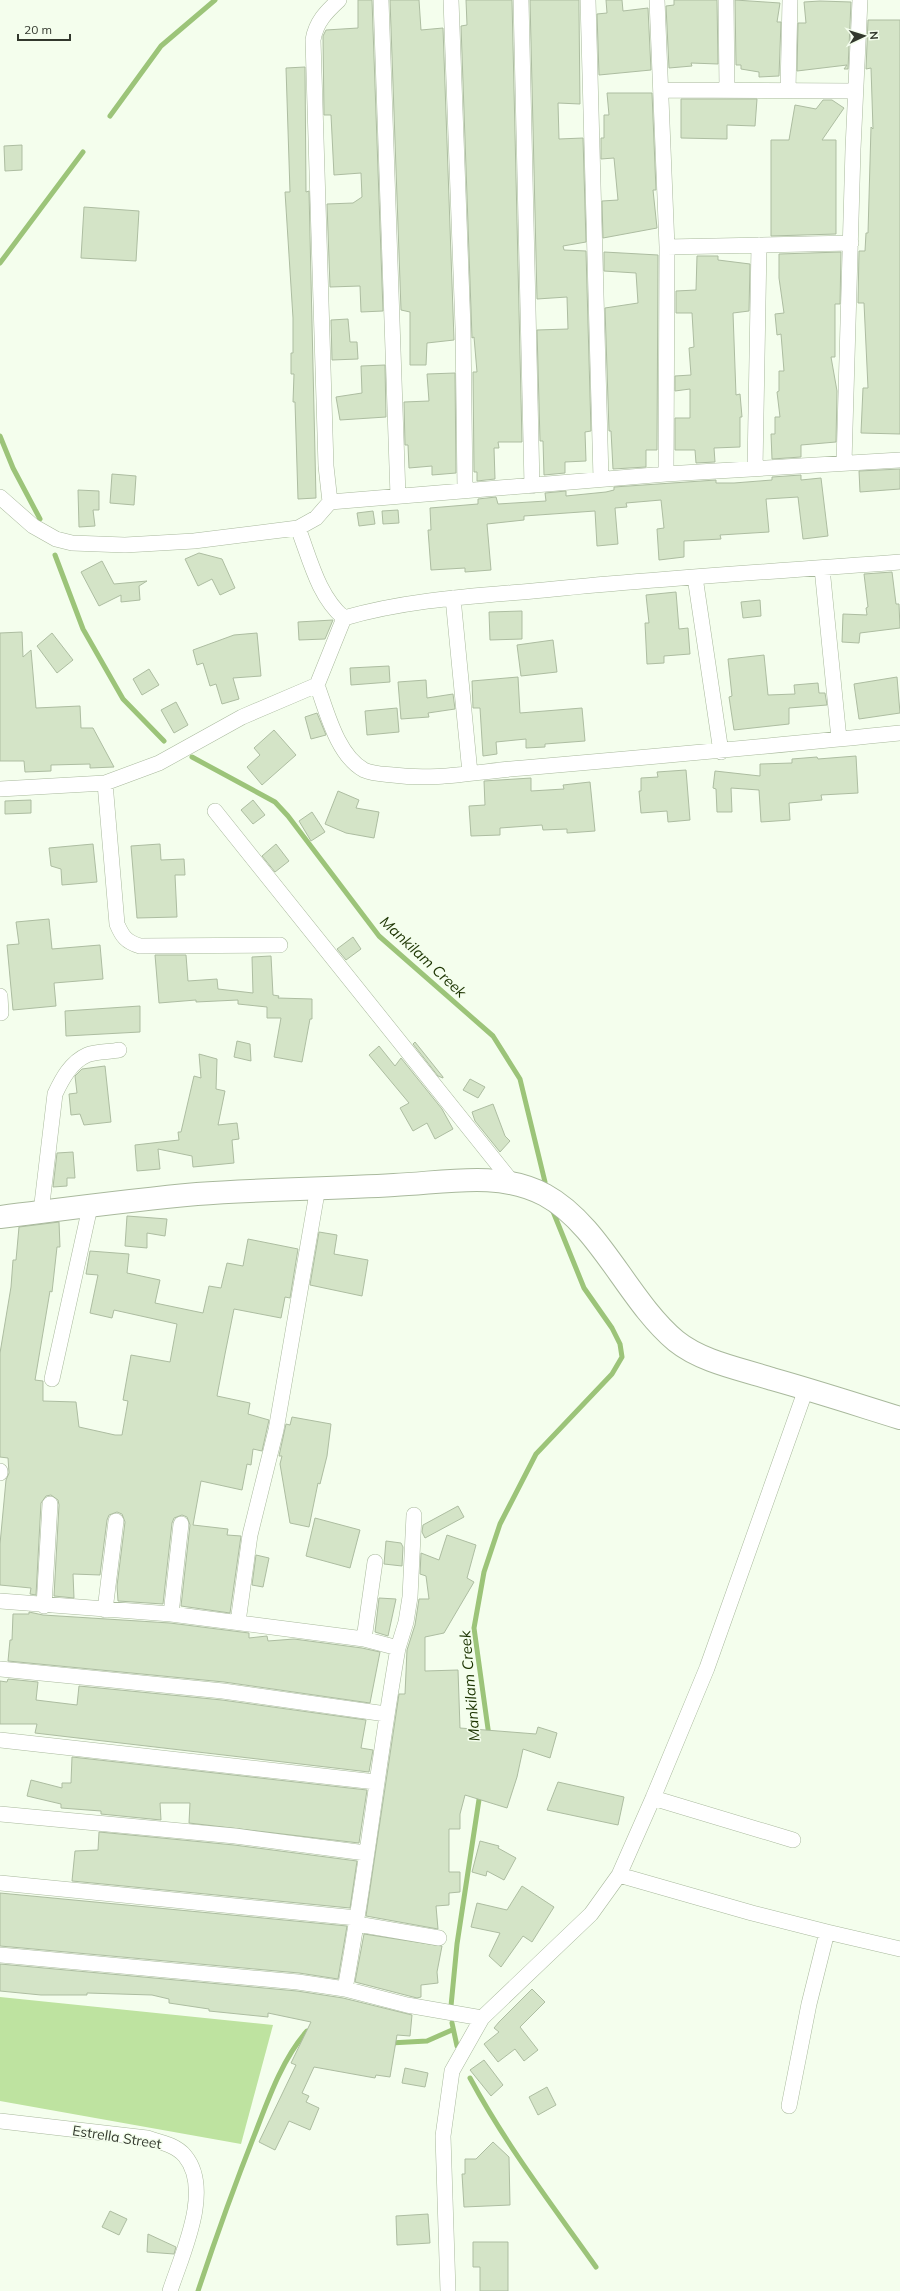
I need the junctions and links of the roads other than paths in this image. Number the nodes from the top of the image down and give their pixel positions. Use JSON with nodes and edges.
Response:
{"nodes":[{"id":1,"x":339,"y":0,"type":"edge"},
{"id":2,"x":381,"y":0,"type":"edge"},
{"id":3,"x":451,"y":0,"type":"edge"},
{"id":4,"x":521,"y":0,"type":"edge"},
{"id":5,"x":588,"y":0,"type":"edge"},
{"id":6,"x":657,"y":0,"type":"edge"},
{"id":7,"x":726,"y":0,"type":"edge"},
{"id":8,"x":790,"y":0,"type":"edge"},
{"id":9,"x":860,"y":0,"type":"edge"},
{"id":10,"x":662,"y":90,"type":"junction"},
{"id":11,"x":727,"y":90,"type":"junction"},
{"id":12,"x":788,"y":90,"type":"junction"},
{"id":13,"x":855,"y":91,"type":"junction"},
{"id":14,"x":851,"y":242,"type":"junction"},
{"id":15,"x":759,"y":245,"type":"junction"},
{"id":16,"x":667,"y":247,"type":"junction"},
{"id":17,"x":900,"y":460,"type":"edge"},
{"id":18,"x":844,"y":463,"type":"junction"},
{"id":19,"x":755,"y":469,"type":"junction"},
{"id":20,"x":666,"y":474,"type":"junction"},
{"id":21,"x":601,"y":479,"type":"junction"},
{"id":22,"x":532,"y":486,"type":"junction"},
{"id":23,"x":465,"y":491,"type":"junction"},
{"id":24,"x":398,"y":496,"type":"junction"},
{"id":25,"x":0,"y":497,"type":"edge"},
{"id":26,"x":330,"y":502,"type":"junction"},
{"id":27,"x":298,"y":528,"type":"junction"},
{"id":28,"x":900,"y":562,"type":"edge"},
{"id":29,"x":822,"y":568,"type":"junction"},
{"id":30,"x":695,"y":577,"type":"junction"},
{"id":31,"x":453,"y":598,"type":"junction"},
{"id":32,"x":344,"y":618,"type":"junction"},
{"id":33,"x":317,"y":685,"type":"junction"},
{"id":34,"x":900,"y":733,"type":"edge"},
{"id":35,"x":840,"y":739,"type":"junction"},
{"id":36,"x":721,"y":752,"type":"junction"},
{"id":37,"x":470,"y":773,"type":"junction"},
{"id":38,"x":105,"y":783,"type":"junction"},
{"id":39,"x":0,"y":789,"type":"edge"},
{"id":40,"x":215,"y":812,"type":"dead end"},
{"id":41,"x":280,"y":944,"type":"dead end"},
{"id":42,"x":0,"y":996,"type":"edge"},
{"id":43,"x":1,"y":1013,"type":"edge"},
{"id":44,"x":119,"y":1050,"type":"dead end"},
{"id":45,"x":512,"y":1182,"type":"junction"},
{"id":46,"x":318,"y":1187,"type":"junction"},
{"id":47,"x":90,"y":1206,"type":"junction"},
{"id":48,"x":41,"y":1212,"type":"junction"},
{"id":49,"x":0,"y":1217,"type":"edge"},
{"id":50,"x":52,"y":1379,"type":"dead end"},
{"id":51,"x":806,"y":1389,"type":"junction"},
{"id":52,"x":900,"y":1418,"type":"edge"},
{"id":53,"x":50,"y":1504,"type":"dead end"},
{"id":54,"x":414,"y":1515,"type":"dead end"},
{"id":55,"x":116,"y":1521,"type":"dead end"},
{"id":56,"x":181,"y":1524,"type":"dead end"},
{"id":57,"x":375,"y":1562,"type":"dead end"},
{"id":58,"x":0,"y":1601,"type":"edge"},
{"id":59,"x":44,"y":1606,"type":"junction"},
{"id":60,"x":105,"y":1610,"type":"junction"},
{"id":61,"x":171,"y":1614,"type":"junction"},
{"id":62,"x":238,"y":1622,"type":"junction"},
{"id":63,"x":364,"y":1639,"type":"junction"},
{"id":64,"x":398,"y":1648,"type":"junction"},
{"id":65,"x":0,"y":1668,"type":"edge"},
{"id":66,"x":386,"y":1714,"type":"junction"},
{"id":67,"x":0,"y":1740,"type":"edge"},
{"id":68,"x":376,"y":1782,"type":"junction"},
{"id":69,"x":653,"y":1798,"type":"junction"},
{"id":70,"x":0,"y":1814,"type":"edge"},
{"id":71,"x":793,"y":1840,"type":"dead end"},
{"id":72,"x":366,"y":1853,"type":"junction"},
{"id":73,"x":619,"y":1875,"type":"junction"},
{"id":74,"x":0,"y":1883,"type":"edge"},
{"id":75,"x":357,"y":1921,"type":"junction"},
{"id":76,"x":827,"y":1932,"type":"junction"},
{"id":77,"x":439,"y":1938,"type":"dead end"},
{"id":78,"x":900,"y":1949,"type":"edge"},
{"id":79,"x":0,"y":1955,"type":"edge"},
{"id":80,"x":345,"y":1989,"type":"junction"},
{"id":81,"x":482,"y":2018,"type":"junction"},
{"id":82,"x":789,"y":2106,"type":"dead end"},
{"id":83,"x":0,"y":2121,"type":"edge"},
{"id":84,"x":170,"y":2291,"type":"edge"},
{"id":85,"x":448,"y":2291,"type":"edge"}],
"edges":[{"from":1,"to":26,"type":"street"},
{"from":2,"to":24,"type":"street"},
{"from":3,"to":23,"type":"street"},
{"from":4,"to":22,"type":"street"},
{"from":5,"to":21,"type":"street"},
{"from":6,"to":10,"type":"street"},
{"from":7,"to":11,"type":"street"},
{"from":8,"to":12,"type":"street"},
{"from":9,"to":13,"type":"street"},
{"from":10,"to":11,"type":"street"},
{"from":10,"to":16,"type":"street"},
{"from":11,"to":12,"type":"street"},
{"from":12,"to":13,"type":"street"},
{"from":13,"to":14,"type":"street"},
{"from":14,"to":15,"type":"street"},
{"from":14,"to":18,"type":"street"},
{"from":15,"to":16,"type":"street"},
{"from":15,"to":19,"type":"street"},
{"from":16,"to":20,"type":"street"},
{"from":17,"to":18,"type":"street"},
{"from":18,"to":19,"type":"street"},
{"from":19,"to":20,"type":"street"},
{"from":20,"to":21,"type":"street"},
{"from":21,"to":22,"type":"street"},
{"from":22,"to":23,"type":"street"},
{"from":23,"to":24,"type":"street"},
{"from":24,"to":26,"type":"street"},
{"from":25,"to":27,"type":"street"},
{"from":26,"to":27,"type":"street"},
{"from":27,"to":32,"type":"street"},
{"from":28,"to":29,"type":"street"},
{"from":29,"to":30,"type":"street"},
{"from":29,"to":35,"type":"street"},
{"from":30,"to":31,"type":"street"},
{"from":30,"to":36,"type":"street"},
{"from":31,"to":32,"type":"street"},
{"from":31,"to":37,"type":"street"},
{"from":32,"to":33,"type":"street"},
{"from":33,"to":37,"type":"street"},
{"from":33,"to":38,"type":"street"},
{"from":34,"to":35,"type":"street"},
{"from":35,"to":36,"type":"street"},
{"from":36,"to":37,"type":"street"},
{"from":38,"to":39,"type":"street"},
{"from":38,"to":41,"type":"street"},
{"from":40,"to":45,"type":"street"},
{"from":42,"to":43,"type":"street"},
{"from":44,"to":48,"type":"street"},
{"from":45,"to":46,"type":"street"},
{"from":45,"to":51,"type":"street"},
{"from":46,"to":47,"type":"street"},
{"from":46,"to":62,"type":"street"},
{"from":47,"to":48,"type":"street"},
{"from":47,"to":50,"type":"street"},
{"from":48,"to":49,"type":"street"},
{"from":51,"to":52,"type":"street"},
{"from":51,"to":69,"type":"street"},
{"from":53,"to":59,"type":"street"},
{"from":54,"to":64,"type":"street"},
{"from":55,"to":60,"type":"street"},
{"from":56,"to":61,"type":"street"},
{"from":57,"to":63,"type":"street"},
{"from":58,"to":59,"type":"street"},
{"from":59,"to":60,"type":"street"},
{"from":60,"to":61,"type":"street"},
{"from":61,"to":62,"type":"street"},
{"from":62,"to":63,"type":"street"},
{"from":63,"to":64,"type":"street"},
{"from":64,"to":66,"type":"street"},
{"from":65,"to":66,"type":"street"},
{"from":66,"to":68,"type":"street"},
{"from":67,"to":68,"type":"street"},
{"from":68,"to":72,"type":"street"},
{"from":69,"to":71,"type":"street"},
{"from":69,"to":73,"type":"street"},
{"from":70,"to":72,"type":"street"},
{"from":72,"to":75,"type":"street"},
{"from":73,"to":76,"type":"street"},
{"from":73,"to":81,"type":"street"},
{"from":74,"to":75,"type":"street"},
{"from":75,"to":77,"type":"street"},
{"from":75,"to":80,"type":"street"},
{"from":76,"to":78,"type":"street"},
{"from":76,"to":82,"type":"street"},
{"from":79,"to":80,"type":"street"},
{"from":80,"to":81,"type":"street"},
{"from":81,"to":85,"type":"street"},
{"from":83,"to":84,"type":"street","name":"Estrella Street"}]}
